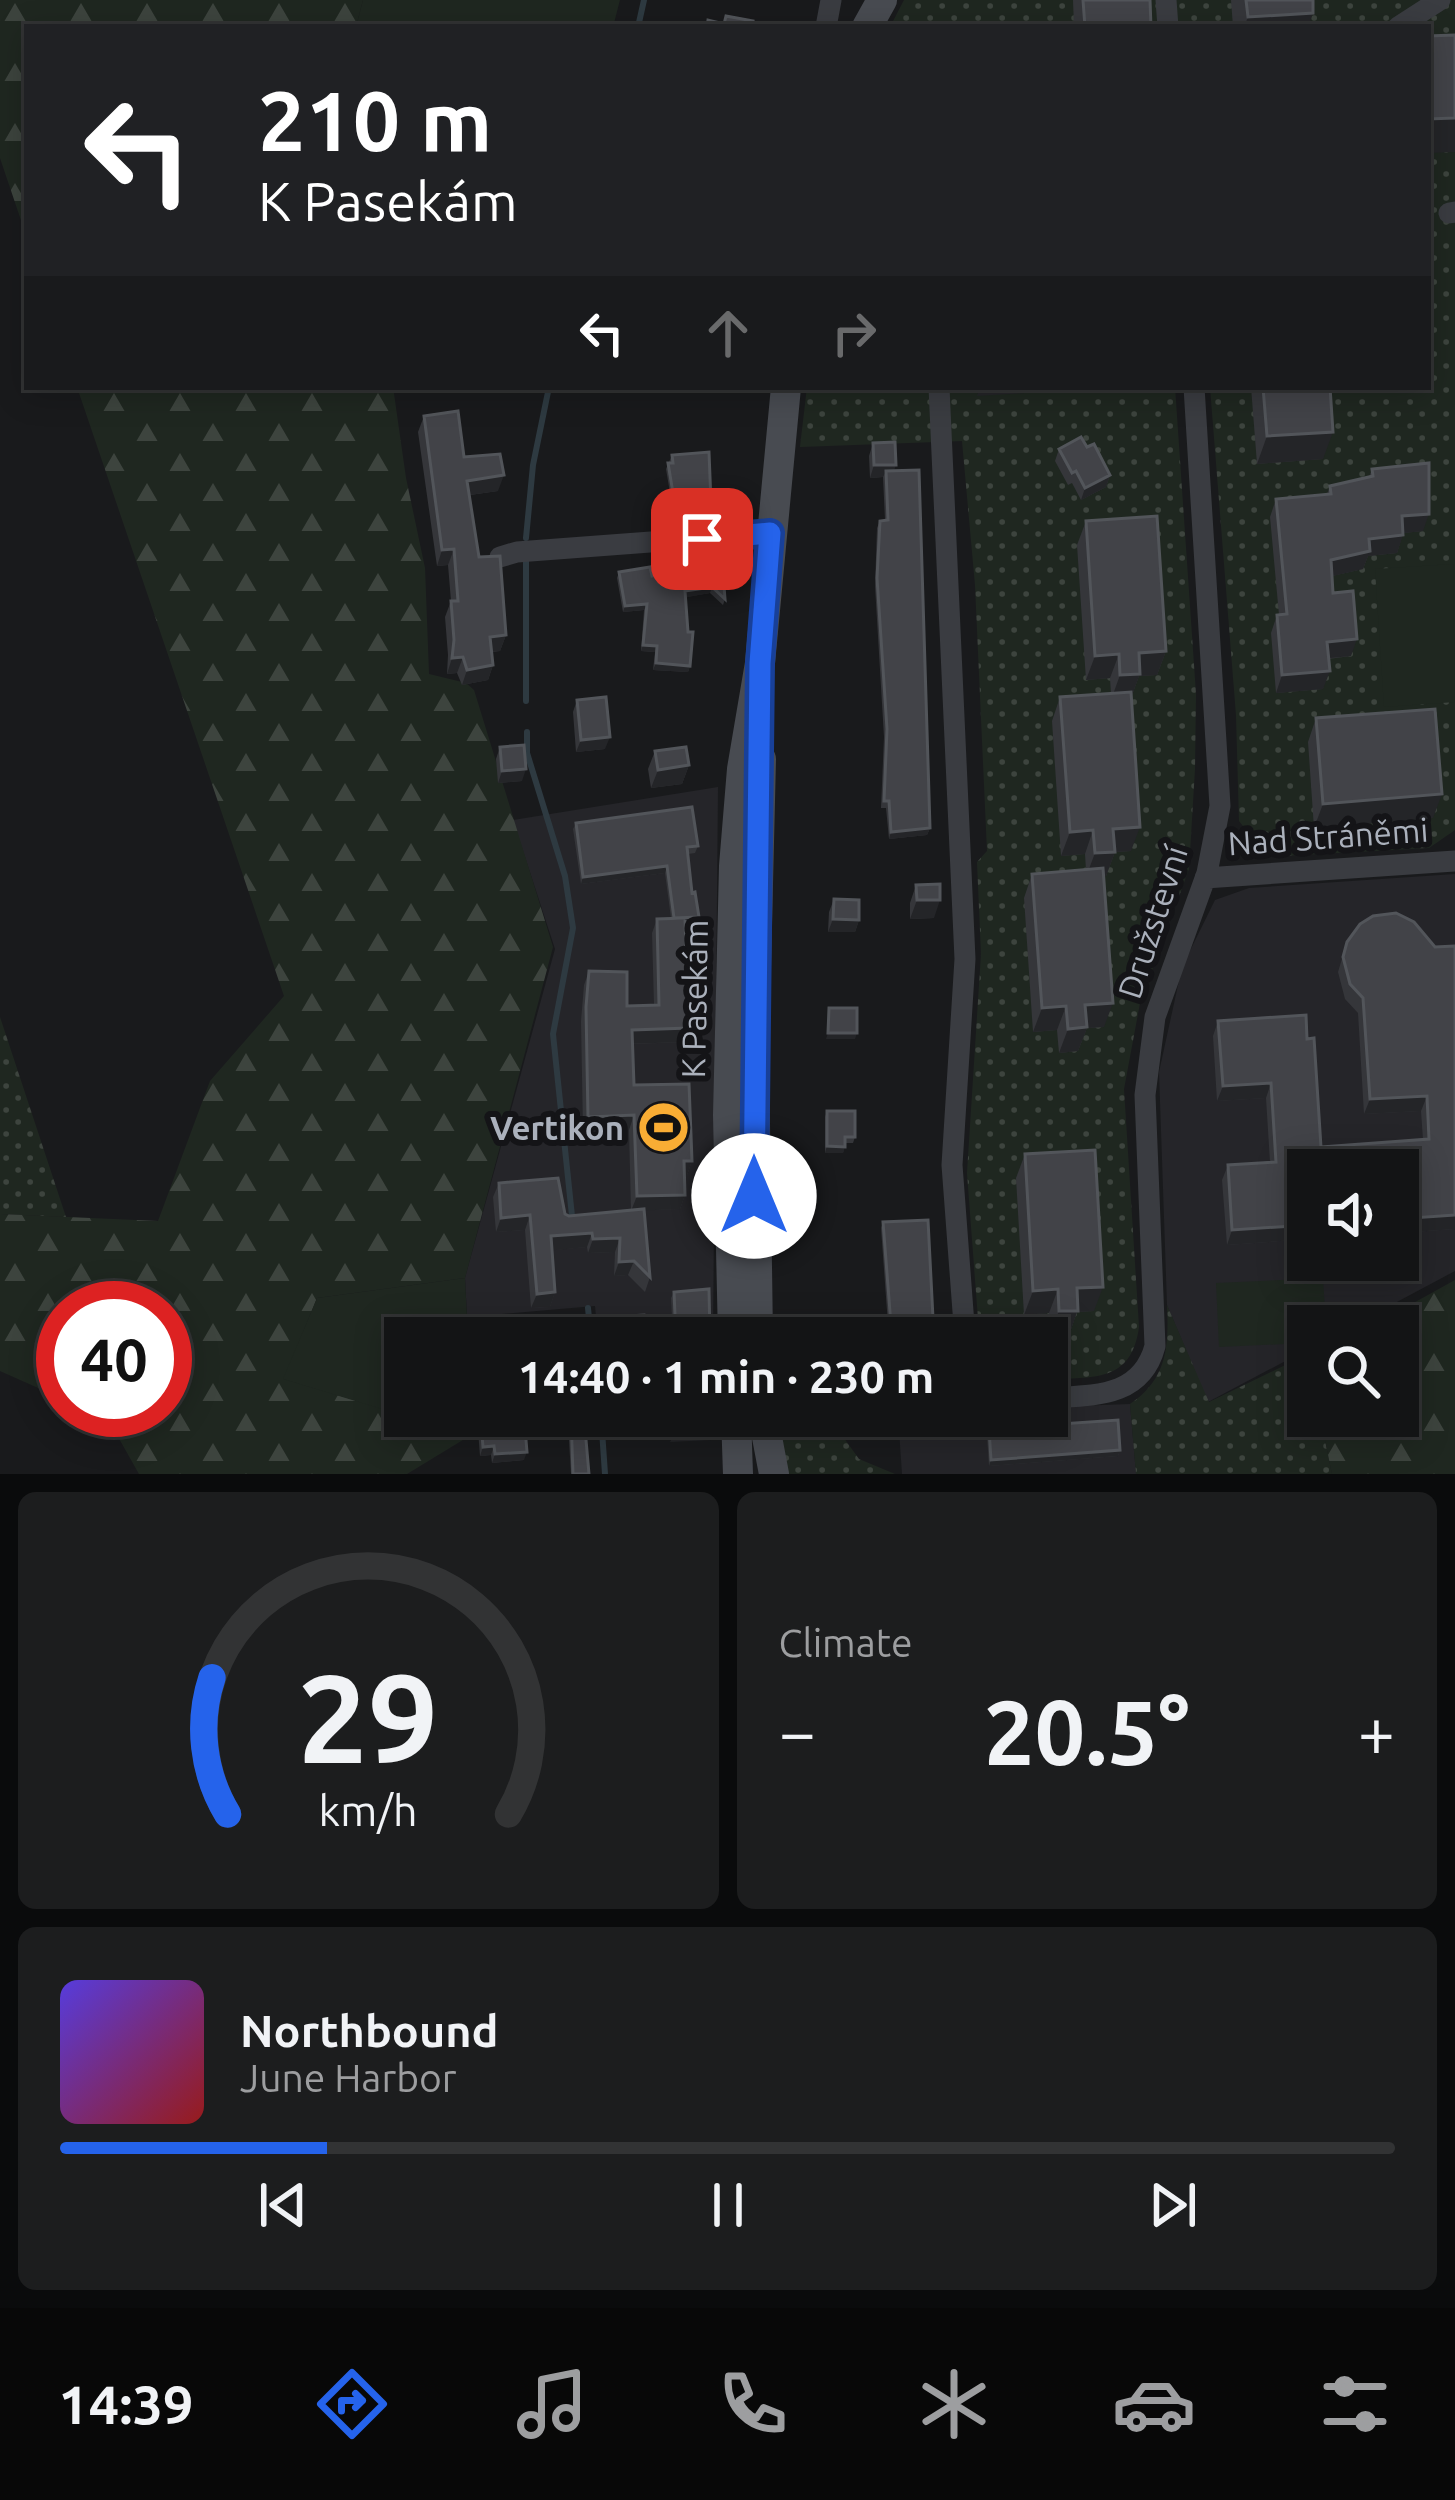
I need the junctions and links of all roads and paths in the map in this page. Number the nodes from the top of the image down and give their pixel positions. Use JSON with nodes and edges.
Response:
{"nodes":[{"id":1,"x":1440,"y":0,"type":"edge"},
{"id":2,"x":1403,"y":24,"type":"edge"},
{"id":3,"x":786,"y":390,"type":"edge"},
{"id":4,"x":939,"y":390,"type":"edge"},
{"id":5,"x":1194,"y":390,"type":"edge"},
{"id":6,"x":770,"y":533,"type":"junction"},
{"id":7,"x":500,"y":557,"type":"edge"},
{"id":8,"x":760,"y":663,"type":"junction"},
{"id":9,"x":1455,"y":861,"type":"edge"},
{"id":10,"x":1205,"y":878,"type":"junction"},
{"id":11,"x":732,"y":1317,"type":"edge"},
{"id":12,"x":758,"y":1317,"type":"edge"},
{"id":13,"x":963,"y":1317,"type":"edge"},
{"id":14,"x":1068,"y":1396,"type":"edge"},
{"id":15,"x":737,"y":1437,"type":"edge"},
{"id":16,"x":767,"y":1437,"type":"edge"},
{"id":17,"x":738,"y":1474,"type":"edge"},
{"id":18,"x":774,"y":1474,"type":"edge"}],
"edges":[{"from":1,"to":2,"type":"street"},
{"from":3,"to":6,"type":"street","name":"K Pasekám"},
{"from":4,"to":13,"type":"street"},
{"from":5,"to":10,"type":"street","name":"Družstevní"},
{"from":6,"to":7,"type":"street"},
{"from":6,"to":8,"type":"street","name":"K Pasekám"},
{"from":8,"to":11,"type":"street","name":"K Pasekám"},
{"from":8,"to":12,"type":"street","name":"K Pasekám"},
{"from":9,"to":10,"type":"street","name":"Nad Stráněmi"},
{"from":10,"to":14,"type":"street","name":"Družstevní"},
{"from":15,"to":17,"type":"street"},
{"from":16,"to":18,"type":"street"}]}
